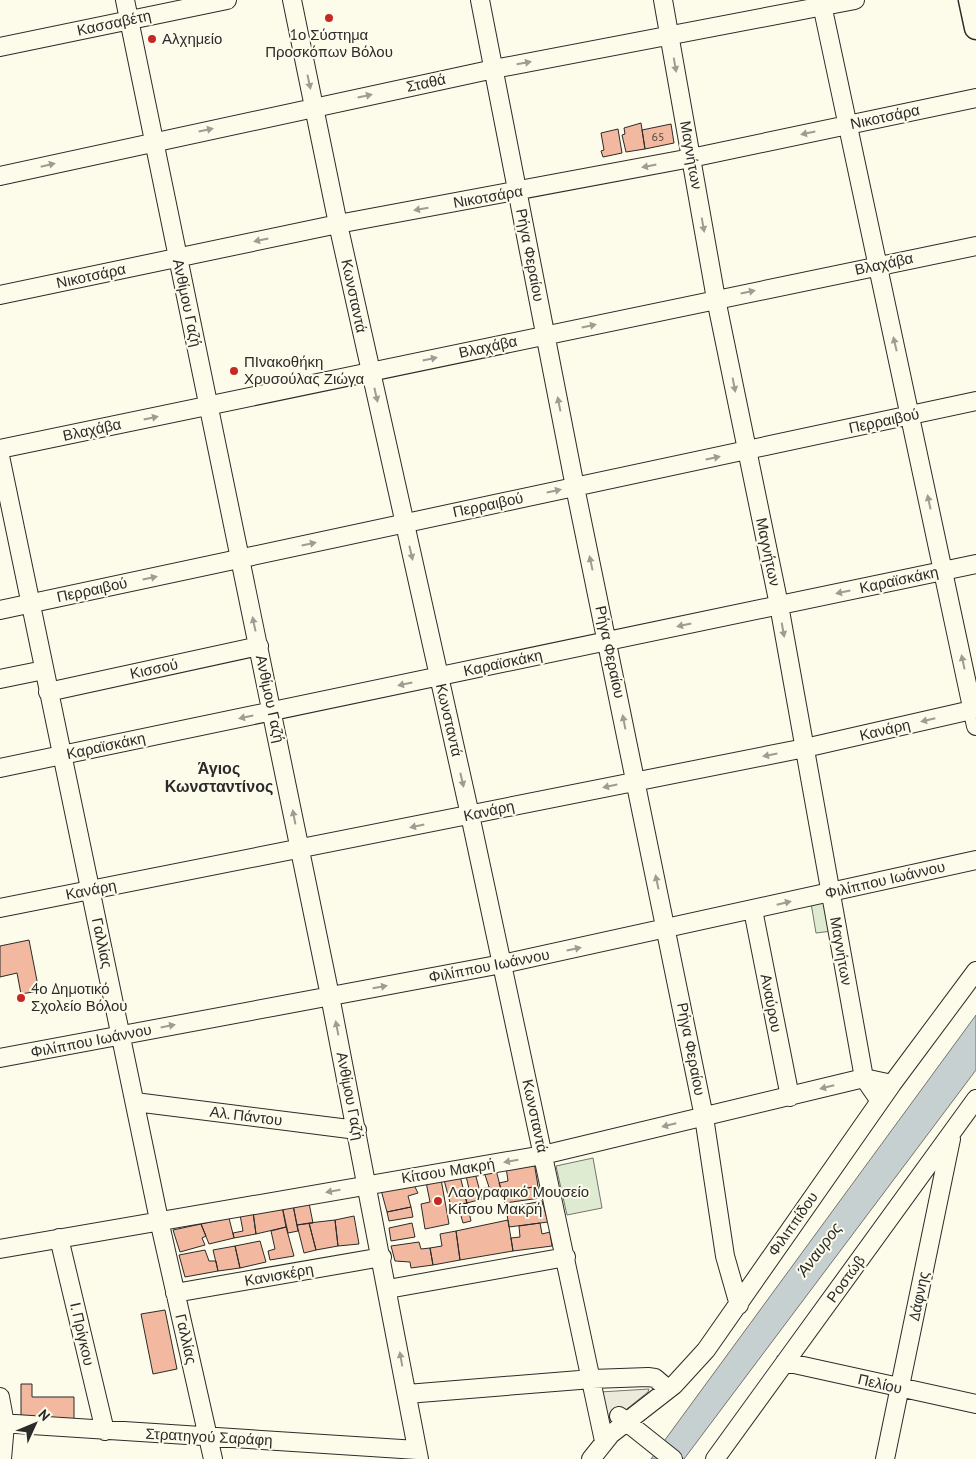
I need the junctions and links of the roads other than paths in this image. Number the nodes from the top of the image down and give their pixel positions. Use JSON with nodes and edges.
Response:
{"nodes":[{"id":1,"x":126,"y":0,"type":"edge"},
{"id":2,"x":227,"y":0,"type":"edge"},
{"id":3,"x":292,"y":0,"type":"edge"},
{"id":4,"x":480,"y":0,"type":"edge"},
{"id":5,"x":663,"y":0,"type":"edge"},
{"id":6,"x":855,"y":0,"type":"edge"},
{"id":7,"x":970,"y":0,"type":"edge"},
{"id":8,"x":821,"y":3,"type":"edge"},
{"id":9,"x":129,"y":20,"type":"junction"},
{"id":10,"x":976,"y":28,"type":"edge"},
{"id":11,"x":670,"y":37,"type":"junction"},
{"id":12,"x":0,"y":47,"type":"edge"},
{"id":13,"x":494,"y":69,"type":"junction"},
{"id":14,"x":976,"y":98,"type":"edge"},
{"id":15,"x":314,"y":107,"type":"junction"},
{"id":16,"x":846,"y":125,"type":"junction"},
{"id":17,"x":154,"y":142,"type":"junction"},
{"id":18,"x":691,"y":158,"type":"junction"},
{"id":19,"x":0,"y":176,"type":"edge"},
{"id":20,"x":517,"y":192,"type":"junction"},
{"id":21,"x":338,"y":224,"type":"junction"},
{"id":22,"x":976,"y":246,"type":"edge"},
{"id":23,"x":178,"y":258,"type":"junction"},
{"id":24,"x":877,"y":265,"type":"junction"},
{"id":25,"x":0,"y":294,"type":"edge"},
{"id":26,"x":716,"y":299,"type":"junction"},
{"id":27,"x":546,"y":335,"type":"junction"},
{"id":28,"x":370,"y":371,"type":"junction"},
{"id":29,"x":976,"y":401,"type":"edge"},
{"id":30,"x":208,"y":406,"type":"junction"},
{"id":31,"x":911,"y":415,"type":"junction"},
{"id":32,"x":0,"y":448,"type":"edge"},
{"id":33,"x":747,"y":450,"type":"junction"},
{"id":34,"x":0,"y":456,"type":"edge"},
{"id":35,"x":575,"y":487,"type":"junction"},
{"id":36,"x":404,"y":523,"type":"junction"},
{"id":37,"x":240,"y":558,"type":"junction"},
{"id":38,"x":976,"y":564,"type":"edge"},
{"id":39,"x":944,"y":571,"type":"junction"},
{"id":40,"x":30,"y":604,"type":"junction"},
{"id":41,"x":779,"y":605,"type":"junction"},
{"id":42,"x":0,"y":610,"type":"edge"},
{"id":43,"x":608,"y":641,"type":"junction"},
{"id":44,"x":259,"y":646,"type":"junction"},
{"id":45,"x":44,"y":670,"type":"junction"},
{"id":46,"x":439,"y":677,"type":"junction"},
{"id":47,"x":0,"y":679,"type":"edge"},
{"id":48,"x":48,"y":692,"type":"junction"},
{"id":49,"x":272,"y":711,"type":"junction"},
{"id":50,"x":975,"y":715,"type":"edge"},
{"id":51,"x":804,"y":748,"type":"junction"},
{"id":52,"x":62,"y":755,"type":"junction"},
{"id":53,"x":0,"y":768,"type":"edge"},
{"id":54,"x":636,"y":781,"type":"junction"},
{"id":55,"x":470,"y":815,"type":"junction"},
{"id":56,"x":301,"y":850,"type":"junction"},
{"id":57,"x":976,"y":860,"type":"edge"},
{"id":58,"x":90,"y":890,"type":"junction"},
{"id":59,"x":831,"y":893,"type":"junction"},
{"id":60,"x":0,"y":908,"type":"edge"},
{"id":61,"x":753,"y":910,"type":"junction"},
{"id":62,"x":667,"y":929,"type":"junction"},
{"id":63,"x":502,"y":964,"type":"junction"},
{"id":64,"x":976,"y":971,"type":"edge"},
{"id":65,"x":330,"y":996,"type":"junction"},
{"id":66,"x":121,"y":1035,"type":"junction"},
{"id":67,"x":0,"y":1058,"type":"edge"},
{"id":68,"x":864,"y":1078,"type":"junction"},
{"id":69,"x":892,"y":1084,"type":"junction"},
{"id":70,"x":790,"y":1097,"type":"junction"},
{"id":71,"x":976,"y":1099,"type":"edge"},
{"id":72,"x":880,"y":1101,"type":"junction"},
{"id":73,"x":134,"y":1102,"type":"junction"},
{"id":74,"x":704,"y":1117,"type":"junction"},
{"id":75,"x":969,"y":1121,"type":"edge"},
{"id":76,"x":357,"y":1130,"type":"junction"},
{"id":77,"x":952,"y":1133,"type":"junction"},
{"id":78,"x":544,"y":1155,"type":"junction"},
{"id":79,"x":368,"y":1185,"type":"junction"},
{"id":80,"x":159,"y":1220,"type":"junction"},
{"id":81,"x":59,"y":1238,"type":"junction"},
{"id":82,"x":0,"y":1249,"type":"edge"},
{"id":83,"x":382,"y":1257,"type":"junction"},
{"id":84,"x":566,"y":1257,"type":"junction"},
{"id":85,"x":388,"y":1289,"type":"junction"},
{"id":86,"x":175,"y":1293,"type":"junction"},
{"id":87,"x":739,"y":1305,"type":"junction"},
{"id":88,"x":785,"y":1362,"type":"junction"},
{"id":89,"x":592,"y":1379,"type":"junction"},
{"id":90,"x":900,"y":1388,"type":"junction"},
{"id":91,"x":668,"y":1389,"type":"junction"},
{"id":92,"x":407,"y":1394,"type":"junction"},
{"id":93,"x":0,"y":1397,"type":"edge"},
{"id":94,"x":976,"y":1404,"type":"edge"},
{"id":95,"x":628,"y":1422,"type":"junction"},
{"id":96,"x":3,"y":1423,"type":"edge"},
{"id":97,"x":105,"y":1431,"type":"junction"},
{"id":98,"x":208,"y":1436,"type":"junction"},
{"id":99,"x":604,"y":1441,"type":"junction"},
{"id":100,"x":418,"y":1454,"type":"edge"},
{"id":101,"x":2,"y":1459,"type":"edge"},
{"id":102,"x":213,"y":1459,"type":"edge"},
{"id":103,"x":591,"y":1459,"type":"edge"},
{"id":104,"x":673,"y":1459,"type":"edge"},
{"id":105,"x":715,"y":1459,"type":"edge"},
{"id":106,"x":885,"y":1459,"type":"edge"}],
"edges":[{"from":1,"to":9,"type":"street","name":"Ανθίμου Γαζή"},
{"from":2,"to":9,"type":"street","name":"Κασσαβέτη"},
{"from":3,"to":15,"type":"street","name":"Κωνσταντά","one_way":true},
{"from":4,"to":13,"type":"street","name":"Ρήγα Φεραίου"},
{"from":5,"to":11,"type":"street","name":"Μαγνήτων"},
{"from":6,"to":8,"type":"street","name":"Σταθά"},
{"from":7,"to":10,"type":"main road"},
{"from":8,"to":11,"type":"street","name":"Σταθά"},
{"from":8,"to":16,"type":"street"},
{"from":9,"to":12,"type":"street","name":"Κασσαβέτη"},
{"from":9,"to":17,"type":"street","name":"Ανθίμου Γαζή"},
{"from":13,"to":11,"type":"street","name":"Σταθά","one_way":true},
{"from":11,"to":18,"type":"street","name":"Μαγνήτων","one_way":true},
{"from":15,"to":13,"type":"street","name":"Σταθά","one_way":true},
{"from":13,"to":20,"type":"street","name":"Ρήγα Φεραίου"},
{"from":14,"to":16,"type":"street","name":"Νικοτσάρα"},
{"from":17,"to":15,"type":"street","name":"Σταθά","one_way":true},
{"from":15,"to":21,"type":"street","name":"Κωνσταντά"},
{"from":16,"to":18,"type":"street","name":"Νικοτσάρα","one_way":true},
{"from":16,"to":24,"type":"street"},
{"from":19,"to":17,"type":"street","name":"Σταθά","one_way":true},
{"from":17,"to":23,"type":"street","name":"Ανθίμου Γαζή"},
{"from":18,"to":20,"type":"street","name":"Νικοτσάρα","one_way":true},
{"from":18,"to":26,"type":"street","name":"Μαγνήτων","one_way":true},
{"from":20,"to":21,"type":"street","name":"Νικοτσάρα","one_way":true},
{"from":20,"to":27,"type":"street","name":"Ρήγα Φεραίου"},
{"from":21,"to":23,"type":"street","name":"Νικοτσάρα","one_way":true},
{"from":21,"to":28,"type":"street","name":"Κωνσταντά"},
{"from":22,"to":24,"type":"street","name":"Βλαχάβα"},
{"from":23,"to":25,"type":"street","name":"Νικοτσάρα"},
{"from":23,"to":30,"type":"street","name":"Ανθίμου Γαζή"},
{"from":26,"to":24,"type":"street","name":"Βλαχάβα","one_way":true},
{"from":31,"to":24,"type":"street","one_way":true},
{"from":27,"to":26,"type":"street","name":"Βλαχάβα","one_way":true},
{"from":26,"to":33,"type":"street","name":"Μαγνήτων","one_way":true},
{"from":28,"to":27,"type":"street","name":"Βλαχάβα","one_way":true},
{"from":35,"to":27,"type":"street","name":"Ρήγα Φεραίου","one_way":true},
{"from":28,"to":30,"type":"street","name":"Βλαχάβα"},
{"from":28,"to":36,"type":"street","name":"Κωνσταντά","one_way":true},
{"from":29,"to":31,"type":"street","name":"Περραιβού"},
{"from":32,"to":30,"type":"street","name":"Βλαχάβα","one_way":true},
{"from":30,"to":37,"type":"street","name":"Ανθίμου Γαζή"},
{"from":31,"to":33,"type":"street","name":"Περραιβού"},
{"from":39,"to":31,"type":"street","one_way":true},
{"from":35,"to":33,"type":"street","name":"Περραιβού","one_way":true},
{"from":33,"to":41,"type":"street","name":"Μαγνήτων"},
{"from":34,"to":40,"type":"street","name":"Γαλλίας"},
{"from":36,"to":35,"type":"street","name":"Περραιβού","one_way":true},
{"from":43,"to":35,"type":"street","name":"Ρήγα Φεραίου","one_way":true},
{"from":37,"to":36,"type":"street","name":"Περραιβού","one_way":true},
{"from":36,"to":46,"type":"street","name":"Κωνσταντά","one_way":true},
{"from":40,"to":37,"type":"street","name":"Περραιβού","one_way":true},
{"from":44,"to":37,"type":"street","name":"Ανθίμου Γαζή","one_way":true},
{"from":38,"to":39,"type":"street","name":"Καραϊσκάκη"},
{"from":39,"to":41,"type":"street","name":"Καραϊσκάκη","one_way":true},
{"from":50,"to":39,"type":"street","one_way":true},
{"from":40,"to":42,"type":"street","name":"Περραιβού"},
{"from":40,"to":45,"type":"street","name":"Γαλλίας"},
{"from":41,"to":43,"type":"street","name":"Καραϊσκάκη","one_way":true},
{"from":41,"to":51,"type":"street","name":"Μαγνήτων","one_way":true},
{"from":43,"to":46,"type":"street","name":"Καραϊσκάκη"},
{"from":54,"to":43,"type":"street","name":"Ρήγα Φεραίου","one_way":true},
{"from":44,"to":48,"type":"street","name":"Κισσού"},
{"from":44,"to":49,"type":"street","name":"Ανθίμου Γαζή"},
{"from":45,"to":47,"type":"street"},
{"from":45,"to":48,"type":"street","name":"Γαλλίας"},
{"from":46,"to":49,"type":"street","name":"Καραϊσκάκη","one_way":true},
{"from":46,"to":55,"type":"street","name":"Κωνσταντά","one_way":true},
{"from":48,"to":52,"type":"street","name":"Γαλλίας"},
{"from":49,"to":52,"type":"street","name":"Καραϊσκάκη","one_way":true},
{"from":56,"to":49,"type":"street","name":"Ανθίμου Γαζή","one_way":true},
{"from":50,"to":51,"type":"street","name":"Κανάρη","one_way":true},
{"from":51,"to":54,"type":"street","name":"Κανάρη","one_way":true},
{"from":51,"to":59,"type":"street","name":"Μαγνήτων"},
{"from":52,"to":53,"type":"street","name":"Καραϊσκάκη"},
{"from":52,"to":58,"type":"street","name":"Γαλλίας"},
{"from":54,"to":55,"type":"street","name":"Κανάρη","one_way":true},
{"from":62,"to":54,"type":"street","name":"Ρήγα Φεραίου","one_way":true},
{"from":55,"to":56,"type":"street","name":"Κανάρη","one_way":true},
{"from":55,"to":63,"type":"street","name":"Κωνσταντά"},
{"from":56,"to":58,"type":"street","name":"Κανάρη"},
{"from":56,"to":65,"type":"street","name":"Ανθίμου Γαζή"},
{"from":57,"to":59,"type":"street","name":"Φιλίππου Ιωάννου"},
{"from":58,"to":60,"type":"street","name":"Κανάρη"},
{"from":58,"to":66,"type":"street","name":"Γαλλίας"},
{"from":61,"to":59,"type":"street","name":"Φιλίππου Ιωάννου","one_way":true},
{"from":59,"to":68,"type":"street","name":"Μαγνήτων"},
{"from":61,"to":62,"type":"street","name":"Φιλίππου Ιωάννου"},
{"from":61,"to":70,"type":"street","name":"Αναύρου"},
{"from":63,"to":62,"type":"street","name":"Φιλίππου Ιωάννου","one_way":true},
{"from":62,"to":74,"type":"street","name":"Ρήγα Φεραίου"},
{"from":65,"to":63,"type":"street","name":"Φιλίππου Ιωάννου","one_way":true},
{"from":63,"to":78,"type":"street","name":"Κωνσταντά"},
{"from":64,"to":69,"type":"street","name":"Φιλιππίδου"},
{"from":66,"to":65,"type":"street","name":"Φιλίππου Ιωάννου","one_way":true},
{"from":76,"to":65,"type":"street","name":"Ανθίμου Γαζή","one_way":true},
{"from":66,"to":67,"type":"street","name":"Φιλίππου Ιωάννου"},
{"from":66,"to":73,"type":"street","name":"Γαλλίας"},
{"from":68,"to":69,"type":"street","name":"Κίτσου Μακρή"},
{"from":68,"to":70,"type":"street","name":"Κίτσου Μακρή","one_way":true},
{"from":68,"to":72,"type":"street","name":"Μαγνήτων"},
{"from":69,"to":72,"type":"street","name":"Φιλιππίδου"},
{"from":70,"to":74,"type":"street","name":"Κίτσου Μακρή"},
{"from":71,"to":75,"type":"street","name":"Ροστώβ"},
{"from":72,"to":87,"type":"street","name":"Φιλιππίδου"},
{"from":73,"to":76,"type":"street","name":"Αλ. Πάντου"},
{"from":73,"to":80,"type":"street","name":"Γαλλίας"},
{"from":74,"to":78,"type":"street","name":"Κίτσου Μακρή","one_way":true},
{"from":74,"to":87,"type":"street","name":"Ρήγα Φεραίου"},
{"from":75,"to":77,"type":"street","name":"Ροστώβ"},
{"from":76,"to":79,"type":"street","name":"Ανθίμου Γαζή"},
{"from":77,"to":88,"type":"street","name":"Ροστώβ"},
{"from":77,"to":90,"type":"street","name":"Δάφνης"},
{"from":78,"to":79,"type":"street","name":"Κίτσου Μακρή","one_way":true},
{"from":78,"to":84,"type":"street","name":"Κωνσταντά"},
{"from":79,"to":80,"type":"street","name":"Κίτσου Μακρή","one_way":true},
{"from":79,"to":83,"type":"street","name":"Ανθίμου Γαζή"},
{"from":80,"to":81,"type":"street","name":"Κίτσου Μακρή"},
{"from":80,"to":86,"type":"street","name":"Γαλλίας"},
{"from":81,"to":82,"type":"street","name":"Κίτσου Μακρή"},
{"from":81,"to":97,"type":"street","name":"Ι. Πρίγκου"},
{"from":83,"to":85,"type":"street","name":"Ανθίμου Γαζή"},
{"from":83,"to":86,"type":"street","name":"Κανισκέρη"},
{"from":84,"to":85,"type":"street"},
{"from":84,"to":89,"type":"street","name":"Κωνσταντά"},
{"from":92,"to":85,"type":"street","name":"Ανθίμου Γαζή","one_way":true},
{"from":86,"to":98,"type":"street","name":"Γαλλίας"},
{"from":87,"to":91,"type":"street","name":"Φιλιππίδου"},
{"from":88,"to":90,"type":"street","name":"Πελίου"},
{"from":88,"to":105,"type":"street","name":"Ροστώβ"},
{"from":89,"to":91,"type":"street"},
{"from":89,"to":92,"type":"street"},
{"from":89,"to":99,"type":"street","name":"Κωνσταντά"},
{"from":90,"to":94,"type":"street","name":"Πελίου"},
{"from":90,"to":106,"type":"street","name":"Δάφνης"},
{"from":91,"to":95,"type":"street","name":"Φιλιππίδου"},
{"from":92,"to":100,"type":"street","name":"Ανθίμου Γαζή"},
{"from":93,"to":96,"type":"street"},
{"from":95,"to":99,"type":"street","name":"Φιλιππίδου"},
{"from":95,"to":104,"type":"street"},
{"from":96,"to":97,"type":"street","name":"Στρατηγού Σαράφη"},
{"from":96,"to":101,"type":"street"},
{"from":97,"to":98,"type":"street","name":"Στρατηγού Σαράφη"},
{"from":98,"to":100,"type":"street","name":"Στρατηγού Σαράφη"},
{"from":98,"to":102,"type":"street","name":"Γαλλίας"},
{"from":99,"to":103,"type":"street","name":"Φιλιππίδου"}]}
